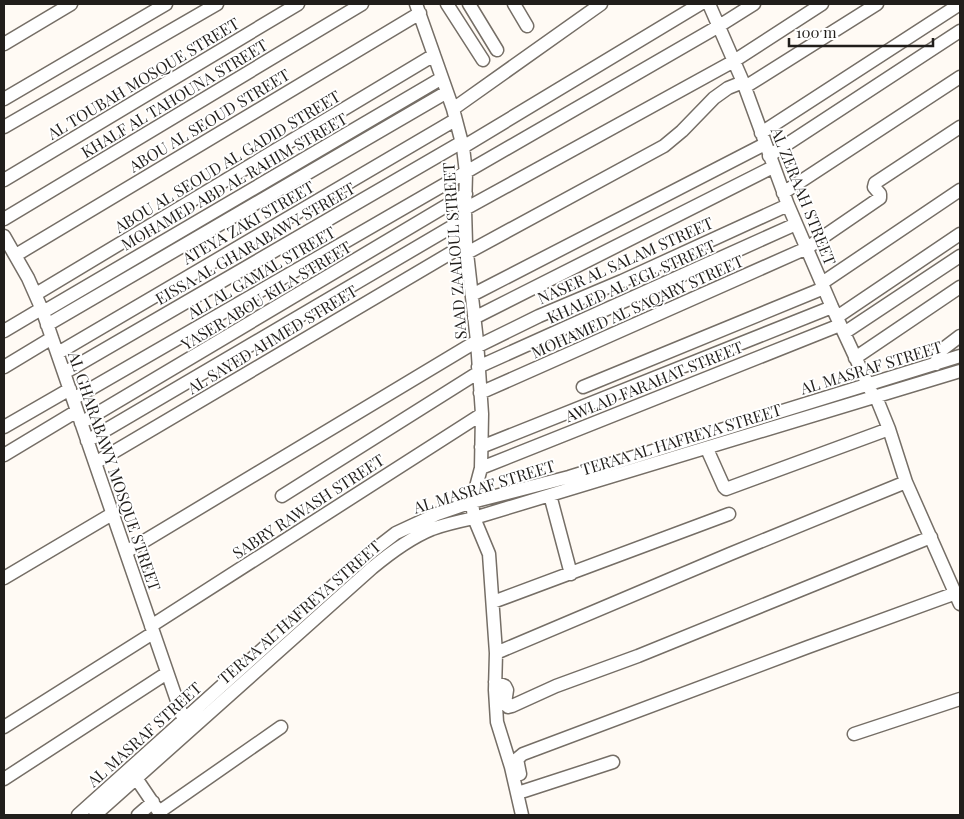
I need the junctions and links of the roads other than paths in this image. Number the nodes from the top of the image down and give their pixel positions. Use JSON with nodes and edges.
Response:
{"nodes":[{"id":1,"x":71,"y":4,"type":"edge"},
{"id":2,"x":166,"y":4,"type":"edge"},
{"id":3,"x":217,"y":4,"type":"edge"},
{"id":4,"x":298,"y":4,"type":"edge"},
{"id":5,"x":362,"y":4,"type":"edge"},
{"id":6,"x":447,"y":4,"type":"edge"},
{"id":7,"x":469,"y":4,"type":"edge"},
{"id":8,"x":514,"y":4,"type":"edge"},
{"id":9,"x":602,"y":4,"type":"edge"},
{"id":10,"x":700,"y":4,"type":"edge"},
{"id":11,"x":709,"y":4,"type":"edge"},
{"id":12,"x":754,"y":4,"type":"edge"},
{"id":13,"x":822,"y":4,"type":"edge"},
{"id":14,"x":877,"y":4,"type":"edge"},
{"id":15,"x":960,"y":4,"type":"edge"},
{"id":16,"x":418,"y":8,"type":"edge"},
{"id":17,"x":739,"y":8,"type":"edge"},
{"id":18,"x":527,"y":26,"type":"dead end"},
{"id":19,"x":719,"y":26,"type":"junction"},
{"id":20,"x":960,"y":31,"type":"edge"},
{"id":21,"x":4,"y":44,"type":"edge"},
{"id":22,"x":496,"y":50,"type":"dead end"},
{"id":23,"x":434,"y":55,"type":"junction"},
{"id":24,"x":483,"y":60,"type":"dead end"},
{"id":25,"x":734,"y":61,"type":"junction"},
{"id":26,"x":960,"y":77,"type":"edge"},
{"id":27,"x":442,"y":78,"type":"junction"},
{"id":28,"x":744,"y":85,"type":"junction"},
{"id":29,"x":447,"y":92,"type":"junction"},
{"id":30,"x":4,"y":99,"type":"edge"},
{"id":31,"x":454,"y":114,"type":"junction"},
{"id":32,"x":4,"y":127,"type":"edge"},
{"id":33,"x":960,"y":127,"type":"edge"},
{"id":34,"x":463,"y":144,"type":"junction"},
{"id":35,"x":767,"y":150,"type":"junction"},
{"id":36,"x":466,"y":173,"type":"junction"},
{"id":37,"x":4,"y":180,"type":"edge"},
{"id":38,"x":960,"y":190,"type":"edge"},
{"id":39,"x":466,"y":194,"type":"junction"},
{"id":40,"x":786,"y":199,"type":"junction"},
{"id":41,"x":465,"y":214,"type":"junction"},
{"id":42,"x":4,"y":219,"type":"edge"},
{"id":43,"x":796,"y":224,"type":"junction"},
{"id":44,"x":960,"y":234,"type":"edge"},
{"id":45,"x":4,"y":236,"type":"edge"},
{"id":46,"x":467,"y":248,"type":"junction"},
{"id":47,"x":807,"y":248,"type":"junction"},
{"id":48,"x":11,"y":254,"type":"edge"},
{"id":49,"x":960,"y":256,"type":"edge"},
{"id":50,"x":823,"y":285,"type":"junction"},
{"id":51,"x":960,"y":287,"type":"edge"},
{"id":52,"x":36,"y":294,"type":"junction"},
{"id":53,"x":472,"y":295,"type":"junction"},
{"id":54,"x":42,"y":311,"type":"junction"},
{"id":55,"x":474,"y":318,"type":"junction"},
{"id":56,"x":838,"y":320,"type":"junction"},
{"id":57,"x":47,"y":326,"type":"junction"},
{"id":58,"x":4,"y":331,"type":"edge"},
{"id":59,"x":960,"y":336,"type":"edge"},
{"id":60,"x":52,"y":338,"type":"junction"},
{"id":61,"x":476,"y":344,"type":"junction"},
{"id":62,"x":58,"y":353,"type":"junction"},
{"id":63,"x":960,"y":356,"type":"edge"},
{"id":64,"x":855,"y":358,"type":"junction"},
{"id":65,"x":936,"y":364,"type":"junction"},
{"id":66,"x":4,"y":367,"type":"edge"},
{"id":67,"x":478,"y":370,"type":"junction"},
{"id":68,"x":960,"y":372,"type":"edge"},
{"id":69,"x":64,"y":373,"type":"junction"},
{"id":70,"x":868,"y":384,"type":"junction"},
{"id":71,"x":583,"y":387,"type":"dead end"},
{"id":72,"x":480,"y":393,"type":"junction"},
{"id":73,"x":71,"y":394,"type":"junction"},
{"id":74,"x":875,"y":398,"type":"junction"},
{"id":75,"x":482,"y":414,"type":"junction"},
{"id":76,"x":79,"y":417,"type":"junction"},
{"id":77,"x":4,"y":427,"type":"edge"},
{"id":78,"x":889,"y":429,"type":"junction"},
{"id":79,"x":87,"y":441,"type":"junction"},
{"id":80,"x":481,"y":447,"type":"junction"},
{"id":81,"x":706,"y":449,"type":"junction"},
{"id":82,"x":4,"y":455,"type":"edge"},
{"id":83,"x":95,"y":463,"type":"junction"},
{"id":84,"x":481,"y":468,"type":"junction"},
{"id":85,"x":906,"y":482,"type":"junction"},
{"id":86,"x":550,"y":495,"type":"junction"},
{"id":87,"x":282,"y":496,"type":"dead end"},
{"id":88,"x":472,"y":502,"type":"junction"},
{"id":89,"x":112,"y":514,"type":"junction"},
{"id":90,"x":729,"y":514,"type":"dead end"},
{"id":91,"x":474,"y":518,"type":"junction"},
{"id":92,"x":931,"y":537,"type":"junction"},
{"id":93,"x":126,"y":552,"type":"junction"},
{"id":94,"x":570,"y":574,"type":"junction"},
{"id":95,"x":4,"y":578,"type":"edge"},
{"id":96,"x":958,"y":598,"type":"edge"},
{"id":97,"x":493,"y":602,"type":"junction"},
{"id":98,"x":152,"y":629,"type":"junction"},
{"id":99,"x":496,"y":653,"type":"junction"},
{"id":100,"x":167,"y":673,"type":"junction"},
{"id":101,"x":495,"y":682,"type":"junction"},
{"id":102,"x":960,"y":699,"type":"edge"},
{"id":103,"x":184,"y":721,"type":"junction"},
{"id":104,"x":4,"y":727,"type":"edge"},
{"id":105,"x":281,"y":727,"type":"dead end"},
{"id":106,"x":854,"y":734,"type":"dead end"},
{"id":107,"x":613,"y":762,"type":"dead end"},
{"id":108,"x":136,"y":778,"type":"junction"},
{"id":109,"x":4,"y":779,"type":"edge"},
{"id":110,"x":520,"y":792,"type":"junction"},
{"id":111,"x":158,"y":810,"type":"edge"},
{"id":112,"x":78,"y":815,"type":"edge"},
{"id":113,"x":95,"y":815,"type":"edge"},
{"id":114,"x":138,"y":815,"type":"edge"},
{"id":115,"x":522,"y":815,"type":"edge"}],
"edges":[{"from":1,"to":21,"type":"street"},
{"from":2,"to":30,"type":"street"},
{"from":3,"to":32,"type":"street"},
{"from":4,"to":37,"type":"street","name":"AL TOUBAH MOSQUE STREET"},
{"from":5,"to":42,"type":"street","name":"KHALF AL TAHOUNA STREET"},
{"from":6,"to":24,"type":"street"},
{"from":7,"to":22,"type":"street"},
{"from":8,"to":18,"type":"street"},
{"from":9,"to":31,"type":"street","name":"ATEYA ZAKI STREET"},
{"from":10,"to":34,"type":"street","name":"EISSA AL GHARABAWY STREET"},
{"from":11,"to":19,"type":"street","name":"AL ZERAAH STREET"},
{"from":12,"to":17,"type":"street","name":"ALI AL GAMAL STREET"},
{"from":13,"to":25,"type":"street"},
{"from":14,"to":28,"type":"street","name":"AL SAYED AHMED STREET"},
{"from":15,"to":35,"type":"street"},
{"from":16,"to":23,"type":"street","name":"SAAD ZAALOUL STREET"},
{"from":16,"to":48,"type":"street","name":"ABOU AL SEOUD STREET"},
{"from":17,"to":19,"type":"street","name":"ALI AL GAMAL STREET"},
{"from":19,"to":25,"type":"street","name":"AL ZERAAH STREET"},
{"from":19,"to":36,"type":"street","name":"ALI AL GAMAL STREET"},
{"from":20,"to":35,"type":"street"},
{"from":23,"to":27,"type":"street","name":"SAAD ZAALOUL STREET"},
{"from":23,"to":52,"type":"street","name":"ABOU AL SEOUD AL GADID STREET"},
{"from":25,"to":28,"type":"street","name":"AL ZERAAH STREET"},
{"from":25,"to":41,"type":"street"},
{"from":26,"to":40,"type":"street","name":"NASER AL SALAM STREET"},
{"from":27,"to":29,"type":"street","name":"SAAD ZAALOUL STREET"},
{"from":27,"to":54,"type":"street","name":"MOHAMED ABD AL RAHIM STREET"},
{"from":28,"to":35,"type":"street","name":"AL ZERAAH STREET"},
{"from":28,"to":46,"type":"street","name":"AL SAYED AHMED STREET"},
{"from":29,"to":31,"type":"street","name":"SAAD ZAALOUL STREET"},
{"from":29,"to":57,"type":"street"},
{"from":31,"to":34,"type":"street","name":"SAAD ZAALOUL STREET"},
{"from":31,"to":62,"type":"street","name":"ATEYA ZAKI STREET"},
{"from":33,"to":47,"type":"street","name":"MOHAMED AL SAQARY STREET"},
{"from":34,"to":36,"type":"street","name":"SAAD ZAALOUL STREET"},
{"from":34,"to":69,"type":"street","name":"EISSA AL GHARABAWY STREET"},
{"from":35,"to":40,"type":"street","name":"AL ZERAAH STREET"},
{"from":35,"to":53,"type":"street"},
{"from":35,"to":55,"type":"street"},
{"from":36,"to":39,"type":"street","name":"SAAD ZAALOUL STREET"},
{"from":36,"to":73,"type":"street","name":"ALI AL GAMAL STREET"},
{"from":38,"to":50,"type":"street"},
{"from":39,"to":41,"type":"street","name":"SAAD ZAALOUL STREET"},
{"from":39,"to":76,"type":"street","name":"YASER ABOU KILA STREET"},
{"from":40,"to":43,"type":"street","name":"AL ZERAAH STREET"},
{"from":40,"to":61,"type":"street","name":"NASER AL SALAM STREET"},
{"from":41,"to":46,"type":"street","name":"SAAD ZAALOUL STREET"},
{"from":41,"to":79,"type":"street"},
{"from":43,"to":47,"type":"street","name":"AL ZERAAH STREET"},
{"from":43,"to":67,"type":"street","name":"KHALED AL EGL STREET"},
{"from":44,"to":56,"type":"street"},
{"from":45,"to":48,"type":"street","name":"AL GHARABAWY MOSQUE STREET"},
{"from":46,"to":53,"type":"street","name":"SAAD ZAALOUL STREET"},
{"from":46,"to":83,"type":"street","name":"AL SAYED AHMED STREET"},
{"from":47,"to":50,"type":"street","name":"AL ZERAAH STREET"},
{"from":47,"to":72,"type":"street","name":"MOHAMED AL SAQARY STREET"},
{"from":48,"to":52,"type":"street","name":"AL GHARABAWY MOSQUE STREET"},
{"from":49,"to":56,"type":"street"},
{"from":50,"to":56,"type":"street","name":"AL ZERAAH STREET"},
{"from":50,"to":71,"type":"street"},
{"from":51,"to":64,"type":"street"},
{"from":52,"to":54,"type":"street","name":"AL GHARABAWY MOSQUE STREET"},
{"from":53,"to":55,"type":"street","name":"SAAD ZAALOUL STREET"},
{"from":54,"to":57,"type":"street","name":"AL GHARABAWY MOSQUE STREET"},
{"from":54,"to":58,"type":"street","name":"MOHAMED ABD AL RAHIM STREET"},
{"from":55,"to":61,"type":"street","name":"SAAD ZAALOUL STREET"},
{"from":56,"to":64,"type":"street","name":"AL ZERAAH STREET"},
{"from":56,"to":80,"type":"street"},
{"from":56,"to":84,"type":"street","name":"AWLAD FARAHAT STREET"},
{"from":57,"to":60,"type":"street","name":"AL GHARABAWY MOSQUE STREET"},
{"from":59,"to":65,"type":"street"},
{"from":60,"to":62,"type":"street","name":"AL GHARABAWY MOSQUE STREET"},
{"from":60,"to":66,"type":"street"},
{"from":61,"to":67,"type":"street","name":"SAAD ZAALOUL STREET"},
{"from":61,"to":93,"type":"street","name":"NASER AL SALAM STREET"},
{"from":62,"to":69,"type":"street","name":"AL GHARABAWY MOSQUE STREET"},
{"from":63,"to":65,"type":"street","name":"AL MASRAF STREET"},
{"from":64,"to":70,"type":"street","name":"AL ZERAAH STREET"},
{"from":65,"to":70,"type":"street","name":"AL MASRAF STREET"},
{"from":67,"to":72,"type":"street","name":"SAAD ZAALOUL STREET"},
{"from":67,"to":87,"type":"street","name":"KHALED AL EGL STREET"},
{"from":68,"to":74,"type":"street","name":"TERAA AL HAFREYA STREET"},
{"from":69,"to":73,"type":"street","name":"AL GHARABAWY MOSQUE STREET"},
{"from":70,"to":74,"type":"street","name":"AL ZERAAH STREET"},
{"from":70,"to":88,"type":"street","name":"AL MASRAF STREET"},
{"from":72,"to":75,"type":"street","name":"SAAD ZAALOUL STREET"},
{"from":73,"to":76,"type":"street","name":"AL GHARABAWY MOSQUE STREET"},
{"from":73,"to":77,"type":"street","name":"ALI AL GAMAL STREET"},
{"from":74,"to":78,"type":"street","name":"AL ZERAAH STREET"},
{"from":74,"to":81,"type":"street","name":"TERAA AL HAFREYA STREET"},
{"from":75,"to":80,"type":"street","name":"SAAD ZAALOUL STREET"},
{"from":75,"to":98,"type":"street","name":"SABRY RAWASH STREET"},
{"from":76,"to":79,"type":"street","name":"AL GHARABAWY MOSQUE STREET"},
{"from":76,"to":82,"type":"street","name":"YASER ABOU KILA STREET"},
{"from":78,"to":81,"type":"street"},
{"from":78,"to":85,"type":"street","name":"AL ZERAAH STREET"},
{"from":79,"to":83,"type":"street","name":"AL GHARABAWY MOSQUE STREET"},
{"from":80,"to":84,"type":"street","name":"SAAD ZAALOUL STREET"},
{"from":81,"to":86,"type":"street","name":"TERAA AL HAFREYA STREET"},
{"from":83,"to":89,"type":"street","name":"AL GHARABAWY MOSQUE STREET"},
{"from":84,"to":88,"type":"street","name":"SAAD ZAALOUL STREET"},
{"from":85,"to":92,"type":"street","name":"AL ZERAAH STREET"},
{"from":85,"to":99,"type":"street"},
{"from":86,"to":91,"type":"street","name":"TERAA AL HAFREYA STREET"},
{"from":86,"to":94,"type":"street"},
{"from":88,"to":91,"type":"street"},
{"from":88,"to":103,"type":"street","name":"AL MASRAF STREET"},
{"from":89,"to":93,"type":"street","name":"AL GHARABAWY MOSQUE STREET"},
{"from":89,"to":95,"type":"street"},
{"from":90,"to":94,"type":"street"},
{"from":91,"to":97,"type":"street"},
{"from":91,"to":108,"type":"street","name":"TERAA AL HAFREYA STREET"},
{"from":92,"to":96,"type":"street","name":"AL ZERAAH STREET"},
{"from":92,"to":101,"type":"street"},
{"from":93,"to":98,"type":"street","name":"AL GHARABAWY MOSQUE STREET"},
{"from":94,"to":97,"type":"street"},
{"from":96,"to":110,"type":"street"},
{"from":97,"to":99,"type":"street"},
{"from":98,"to":100,"type":"street","name":"AL GHARABAWY MOSQUE STREET"},
{"from":98,"to":104,"type":"street","name":"SABRY RAWASH STREET"},
{"from":99,"to":101,"type":"street"},
{"from":100,"to":103,"type":"street","name":"AL GHARABAWY MOSQUE STREET"},
{"from":100,"to":109,"type":"street"},
{"from":101,"to":110,"type":"street"},
{"from":102,"to":106,"type":"street"},
{"from":103,"to":112,"type":"street","name":"AL MASRAF STREET"},
{"from":105,"to":111,"type":"street"},
{"from":107,"to":110,"type":"street"},
{"from":108,"to":111,"type":"street"},
{"from":108,"to":113,"type":"street","name":"TERAA AL HAFREYA STREET"},
{"from":110,"to":115,"type":"street"},
{"from":111,"to":114,"type":"street"}]}
